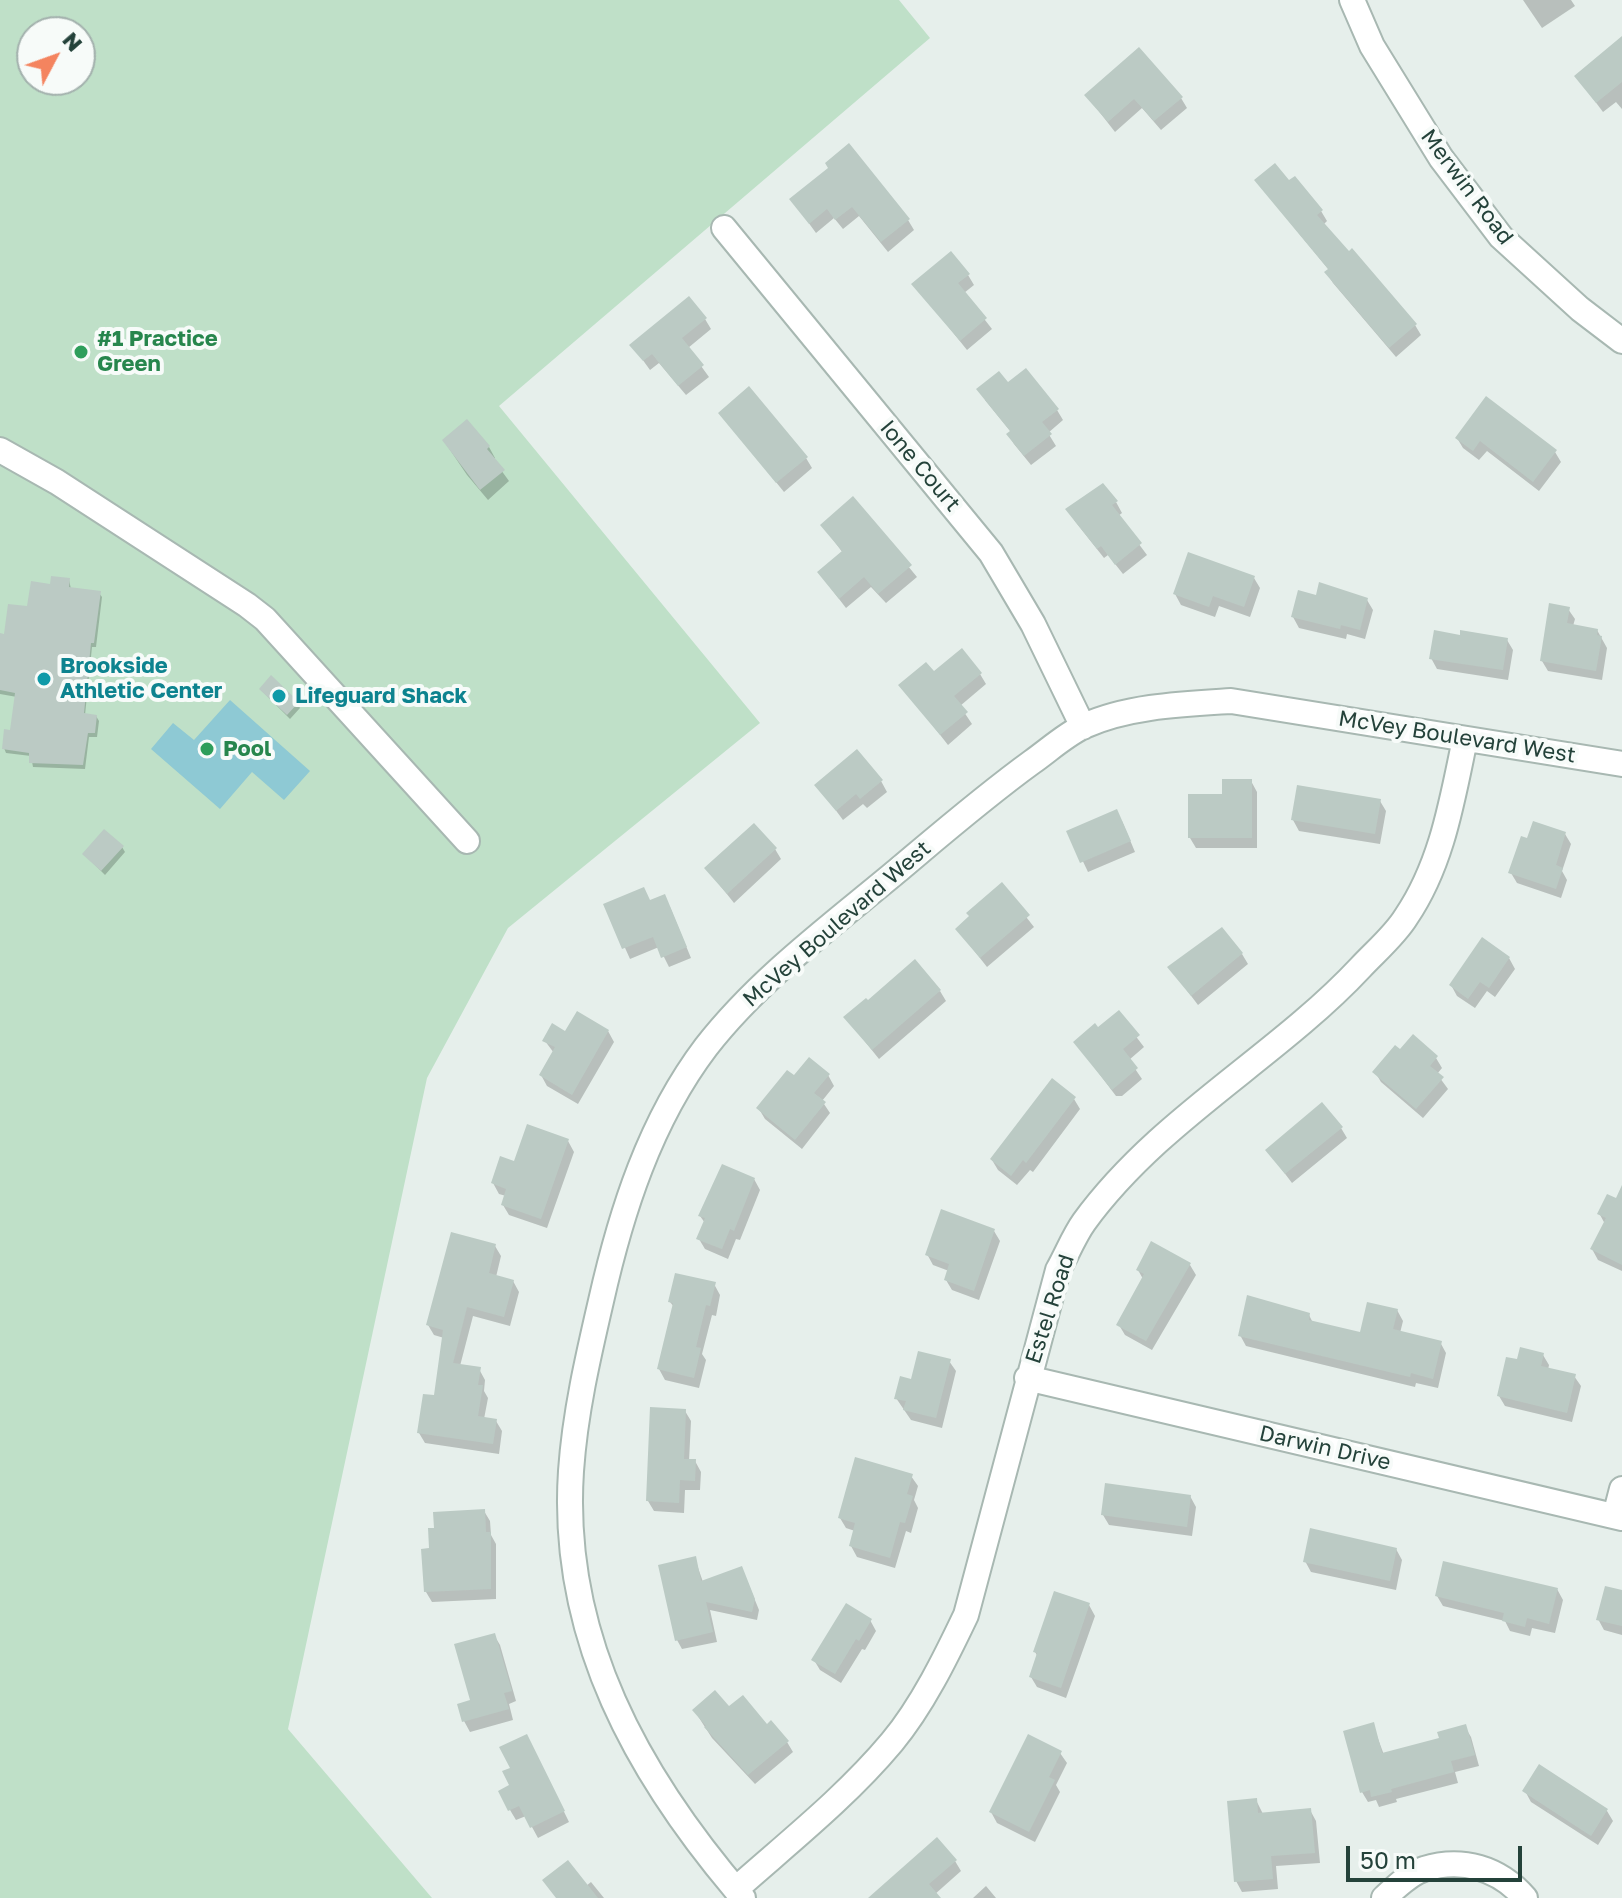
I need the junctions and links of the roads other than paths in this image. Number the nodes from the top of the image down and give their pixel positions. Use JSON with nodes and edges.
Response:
{"nodes":[{"id":1,"x":1352,"y":0,"type":"edge"},
{"id":2,"x":724,"y":228,"type":"dead end"},
{"id":3,"x":1622,"y":341,"type":"edge"},
{"id":4,"x":0,"y":450,"type":"edge"},
{"id":5,"x":1083,"y":727,"type":"junction"},
{"id":6,"x":1465,"y":739,"type":"junction"},
{"id":7,"x":1622,"y":764,"type":"edge"},
{"id":8,"x":467,"y":841,"type":"dead end"},
{"id":9,"x":1027,"y":1378,"type":"junction"},
{"id":10,"x":1622,"y":1489,"type":"edge"},
{"id":11,"x":1618,"y":1517,"type":"edge"},
{"id":12,"x":739,"y":1894,"type":"edge"},
{"id":13,"x":1387,"y":1895,"type":"edge"},
{"id":14,"x":1525,"y":1898,"type":"edge"}],
"edges":[{"from":1,"to":3,"type":"street","name":"Merwin Road"},
{"from":2,"to":5,"type":"street","name":"Ione Court"},
{"from":4,"to":8,"type":"street"},
{"from":5,"to":6,"type":"street","name":"McVey Boulevard West"},
{"from":5,"to":12,"type":"street","name":"McVey Boulevard West"},
{"from":6,"to":7,"type":"street","name":"McVey Boulevard West"},
{"from":6,"to":9,"type":"street","name":"Estel Road"},
{"from":9,"to":11,"type":"street","name":"Darwin Drive"},
{"from":9,"to":12,"type":"street","name":"Estel Road"},
{"from":10,"to":11,"type":"street"},
{"from":13,"to":14,"type":"street"}]}
